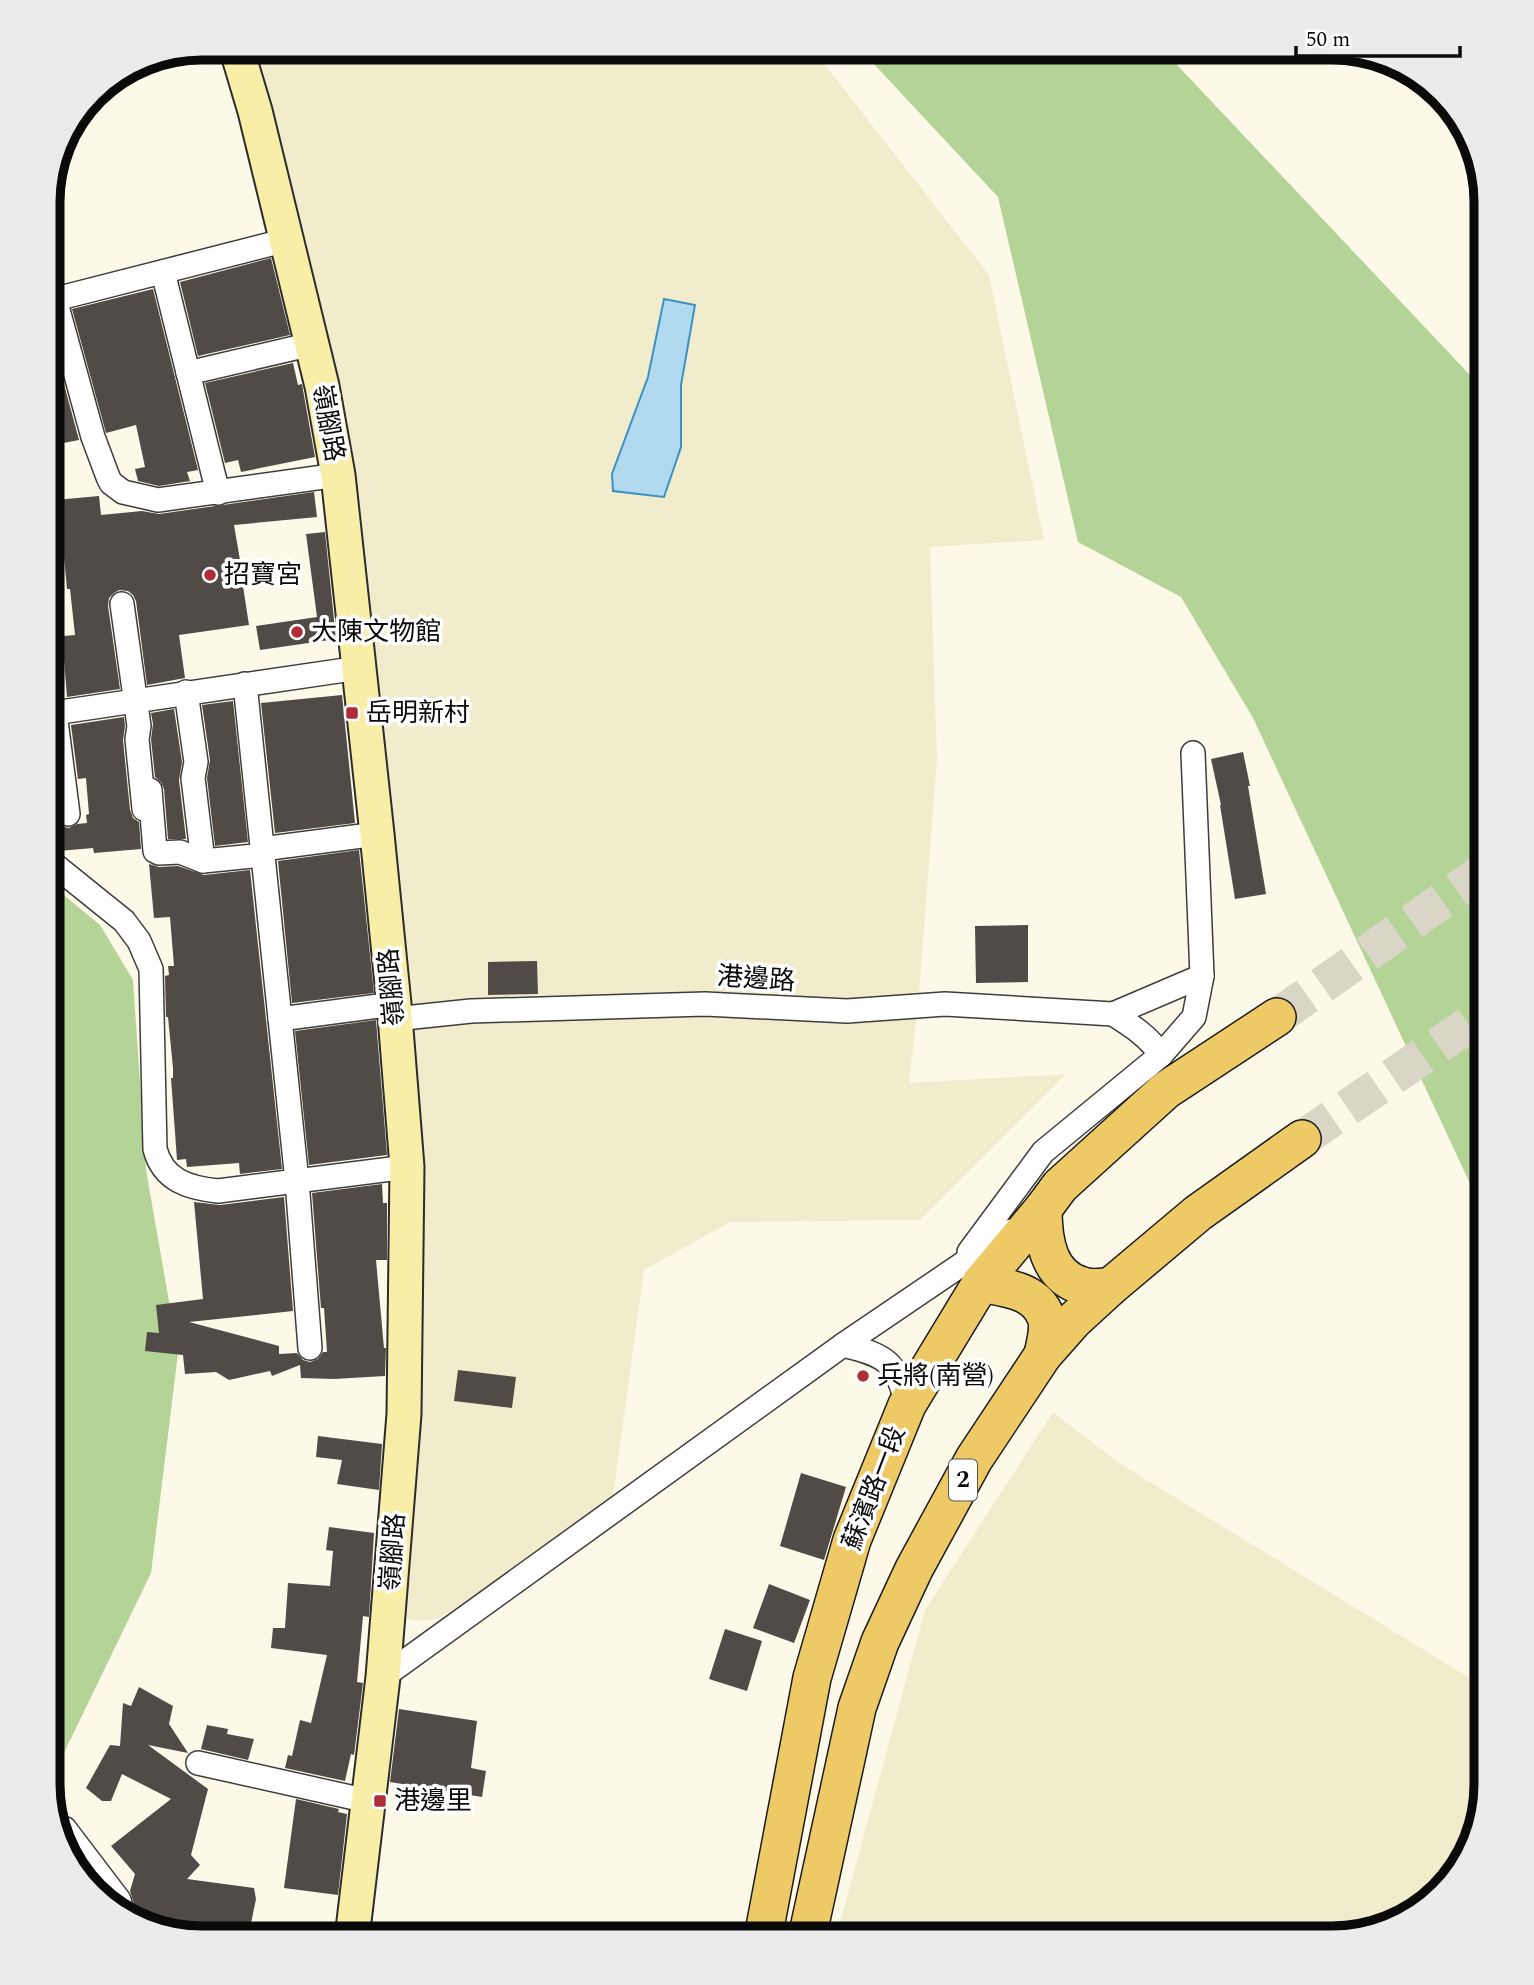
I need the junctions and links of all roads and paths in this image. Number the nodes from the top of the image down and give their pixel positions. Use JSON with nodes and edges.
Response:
{"nodes":[{"id":1,"x":240,"y":60,"type":"edge"},
{"id":2,"x":287,"y":240,"type":"junction"},
{"id":3,"x":163,"y":272,"type":"junction"},
{"id":4,"x":60,"y":298,"type":"edge"},
{"id":5,"x":60,"y":329,"type":"edge"},
{"id":6,"x":312,"y":344,"type":"junction"},
{"id":7,"x":188,"y":373,"type":"junction"},
{"id":8,"x":338,"y":475,"type":"junction"},
{"id":9,"x":218,"y":493,"type":"junction"},
{"id":10,"x":122,"y":604,"type":"dead end"},
{"id":11,"x":359,"y":668,"type":"junction"},
{"id":12,"x":245,"y":684,"type":"junction"},
{"id":13,"x":186,"y":692,"type":"junction"},
{"id":14,"x":135,"y":700,"type":"junction"},
{"id":15,"x":60,"y":712,"type":"edge"},
{"id":16,"x":1193,"y":753,"type":"dead end"},
{"id":17,"x":60,"y":766,"type":"edge"},
{"id":18,"x":149,"y":770,"type":"dead end"},
{"id":19,"x":144,"y":809,"type":"dead end"},
{"id":20,"x":68,"y":814,"type":"dead end"},
{"id":21,"x":377,"y":834,"type":"junction"},
{"id":22,"x":262,"y":852,"type":"junction"},
{"id":23,"x":203,"y":861,"type":"junction"},
{"id":24,"x":60,"y":869,"type":"edge"},
{"id":25,"x":1202,"y":976,"type":"junction"},
{"id":26,"x":394,"y":1012,"type":"junction"},
{"id":27,"x":1113,"y":1014,"type":"junction"},
{"id":28,"x":1277,"y":1017,"type":"tunnel mouth"},
{"id":29,"x":280,"y":1019,"type":"junction"},
{"id":30,"x":1161,"y":1055,"type":"junction"},
{"id":31,"x":1302,"y":1139,"type":"tunnel mouth"},
{"id":32,"x":407,"y":1167,"type":"junction"},
{"id":33,"x":297,"y":1181,"type":"junction"},
{"id":34,"x":1043,"y":1209,"type":"junction"},
{"id":35,"x":970,"y":1274,"type":"junction"},
{"id":36,"x":1110,"y":1287,"type":"junction"},
{"id":37,"x":843,"y":1345,"type":"junction"},
{"id":38,"x":310,"y":1348,"type":"dead end"},
{"id":39,"x":1043,"y":1355,"type":"junction"},
{"id":40,"x":907,"y":1405,"type":"junction"},
{"id":41,"x":383,"y":1677,"type":"junction"},
{"id":42,"x":198,"y":1763,"type":"dead end"},
{"id":43,"x":368,"y":1801,"type":"junction"},
{"id":44,"x":68,"y":1833,"type":"edge"},
{"id":45,"x":117,"y":1898,"type":"edge"},
{"id":46,"x":353,"y":1926,"type":"edge"},
{"id":47,"x":765,"y":1926,"type":"edge"},
{"id":48,"x":810,"y":1926,"type":"edge"}],
"edges":[{"from":1,"to":2,"type":"street","name":"嶺腳路"},
{"from":2,"to":3,"type":"street"},
{"from":2,"to":6,"type":"street","name":"嶺腳路"},
{"from":3,"to":4,"type":"street"},
{"from":3,"to":7,"type":"street"},
{"from":5,"to":9,"type":"street"},
{"from":6,"to":7,"type":"street"},
{"from":6,"to":8,"type":"street","name":"嶺腳路"},
{"from":7,"to":9,"type":"street"},
{"from":8,"to":9,"type":"street"},
{"from":8,"to":11,"type":"street","name":"嶺腳路"},
{"from":10,"to":14,"type":"street"},
{"from":11,"to":12,"type":"street"},
{"from":11,"to":21,"type":"street","name":"嶺腳路"},
{"from":12,"to":13,"type":"street"},
{"from":12,"to":22,"type":"street"},
{"from":13,"to":14,"type":"street"},
{"from":13,"to":23,"type":"street"},
{"from":14,"to":15,"type":"street"},
{"from":14,"to":19,"type":"street"},
{"from":16,"to":25,"type":"street"},
{"from":17,"to":20,"type":"street"},
{"from":18,"to":23,"type":"street"},
{"from":21,"to":22,"type":"street"},
{"from":21,"to":26,"type":"street","name":"嶺腳路"},
{"from":22,"to":23,"type":"street"},
{"from":22,"to":29,"type":"street"},
{"from":24,"to":33,"type":"street"},
{"from":25,"to":27,"type":"street"},
{"from":25,"to":30,"type":"street"},
{"from":26,"to":27,"type":"street","name":"港邊路"},
{"from":26,"to":29,"type":"street","name":"港邊路"},
{"from":26,"to":32,"type":"street","name":"嶺腳路"},
{"from":27,"to":30,"type":"street"},
{"from":28,"to":34,"type":"main road","name":"蘇濱路一段"},
{"from":29,"to":33,"type":"street"},
{"from":30,"to":35,"type":"street"},
{"from":31,"to":36,"type":"main road","number":"2"},
{"from":32,"to":33,"type":"street"},
{"from":32,"to":41,"type":"street","name":"嶺腳路"},
{"from":33,"to":38,"type":"street"},
{"from":34,"to":35,"type":"main road","name":"蘇濱路一段"},
{"from":34,"to":36,"type":"main road"},
{"from":35,"to":37,"type":"street"},
{"from":35,"to":39,"type":"main road"},
{"from":35,"to":40,"type":"main road","name":"蘇濱路一段"},
{"from":36,"to":39,"type":"main road","number":"2"},
{"from":37,"to":40,"type":"street"},
{"from":37,"to":41,"type":"street"},
{"from":39,"to":48,"type":"main road","number":"2"},
{"from":40,"to":47,"type":"main road","name":"蘇濱路一段"},
{"from":41,"to":43,"type":"street","name":"嶺腳路"},
{"from":42,"to":43,"type":"street"},
{"from":43,"to":46,"type":"street","name":"嶺腳路"},
{"from":44,"to":45,"type":"street"}]}
